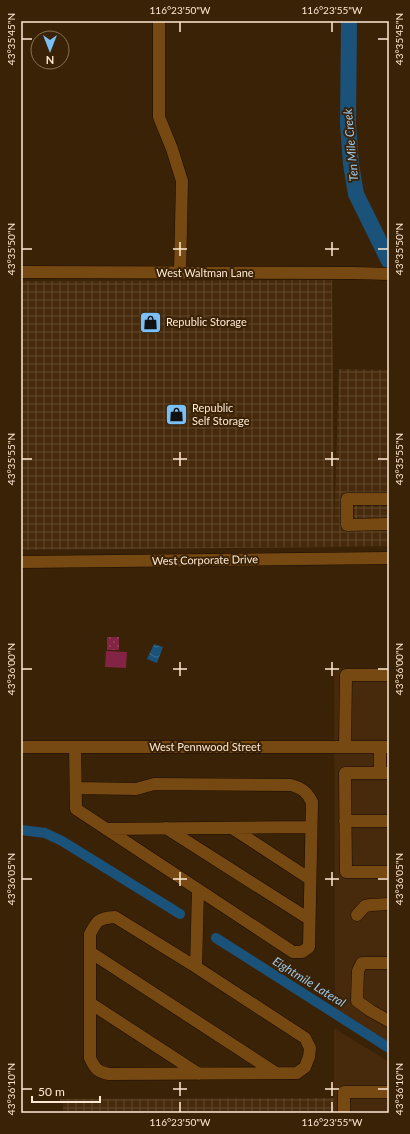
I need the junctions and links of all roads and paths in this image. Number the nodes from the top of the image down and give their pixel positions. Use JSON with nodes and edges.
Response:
{"nodes":[{"id":1,"x":159,"y":21,"type":"edge"},
{"id":2,"x":21,"y":272,"type":"edge"},
{"id":3,"x":180,"y":272,"type":"junction"},
{"id":4,"x":388,"y":274,"type":"edge"},
{"id":5,"x":389,"y":499,"type":"edge"},
{"id":6,"x":389,"y":524,"type":"edge"},
{"id":7,"x":389,"y":558,"type":"edge"},
{"id":8,"x":21,"y":562,"type":"edge"},
{"id":9,"x":389,"y":675,"type":"edge"},
{"id":10,"x":21,"y":747,"type":"edge"},
{"id":11,"x":75,"y":747,"type":"junction"},
{"id":12,"x":345,"y":747,"type":"junction"},
{"id":13,"x":384,"y":747,"type":"edge"},
{"id":14,"x":384,"y":773,"type":"edge"},
{"id":15,"x":76,"y":788,"type":"junction"},
{"id":16,"x":345,"y":821,"type":"junction"},
{"id":17,"x":389,"y":821,"type":"edge"},
{"id":18,"x":311,"y":827,"type":"junction"},
{"id":19,"x":166,"y":828,"type":"junction"},
{"id":20,"x":232,"y":828,"type":"junction"},
{"id":21,"x":106,"y":829,"type":"junction"},
{"id":22,"x":389,"y":872,"type":"edge"},
{"id":23,"x":310,"y":879,"type":"junction"},
{"id":24,"x":198,"y":890,"type":"junction"},
{"id":25,"x":389,"y":904,"type":"edge"},
{"id":26,"x":358,"y":915,"type":"dead end"},
{"id":27,"x":309,"y":919,"type":"junction"},
{"id":28,"x":90,"y":952,"type":"junction"},
{"id":29,"x":389,"y":963,"type":"edge"},
{"id":30,"x":196,"y":967,"type":"junction"},
{"id":31,"x":90,"y":1003,"type":"junction"},
{"id":32,"x":389,"y":1021,"type":"edge"},
{"id":33,"x":276,"y":1073,"type":"junction"},
{"id":34,"x":199,"y":1074,"type":"junction"},
{"id":35,"x":389,"y":1092,"type":"edge"},
{"id":36,"x":344,"y":1113,"type":"edge"}],
"edges":[{"from":1,"to":3,"type":"street"},
{"from":2,"to":3,"type":"street","name":"West Waltman Lane"},
{"from":3,"to":4,"type":"street","name":"West Waltman Lane"},
{"from":5,"to":6,"type":"street"},
{"from":7,"to":8,"type":"street","name":"West Corporate Drive"},
{"from":9,"to":12,"type":"street"},
{"from":10,"to":11,"type":"street","name":"West Pennwood Street"},
{"from":11,"to":12,"type":"street","name":"West Pennwood Street"},
{"from":11,"to":15,"type":"street"},
{"from":12,"to":13,"type":"street","name":"West Pennwood Street"},
{"from":13,"to":14,"type":"street"},
{"from":14,"to":16,"type":"street"},
{"from":15,"to":18,"type":"street"},
{"from":15,"to":21,"type":"street"},
{"from":16,"to":17,"type":"street"},
{"from":16,"to":22,"type":"street"},
{"from":18,"to":20,"type":"street"},
{"from":18,"to":23,"type":"street"},
{"from":19,"to":20,"type":"street"},
{"from":19,"to":21,"type":"street"},
{"from":19,"to":27,"type":"street"},
{"from":20,"to":23,"type":"street"},
{"from":21,"to":24,"type":"street"},
{"from":23,"to":27,"type":"street"},
{"from":24,"to":27,"type":"street"},
{"from":24,"to":30,"type":"street"},
{"from":25,"to":26,"type":"street"},
{"from":28,"to":30,"type":"street"},
{"from":28,"to":31,"type":"street"},
{"from":28,"to":33,"type":"street"},
{"from":29,"to":32,"type":"street"},
{"from":30,"to":33,"type":"street"},
{"from":31,"to":34,"type":"street"},
{"from":31,"to":34,"type":"street"},
{"from":33,"to":34,"type":"street"},
{"from":35,"to":36,"type":"street"}]}
